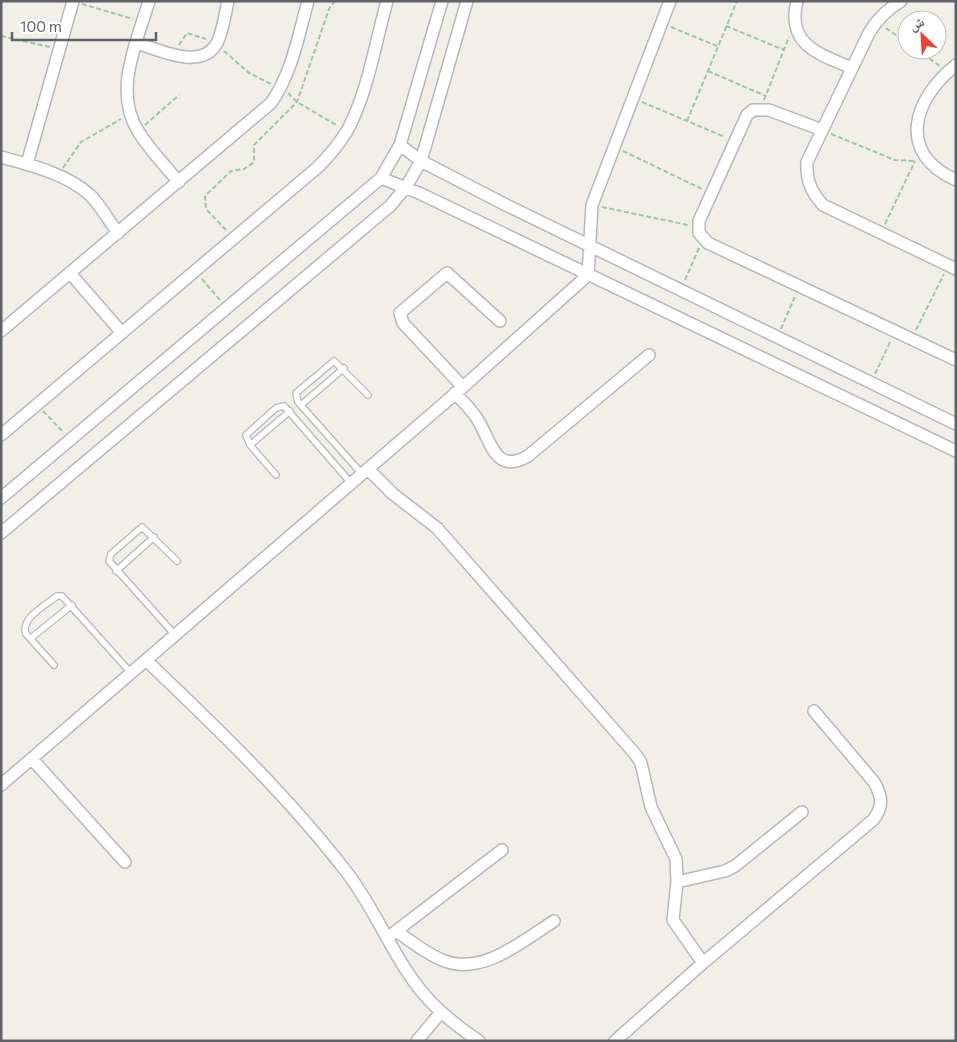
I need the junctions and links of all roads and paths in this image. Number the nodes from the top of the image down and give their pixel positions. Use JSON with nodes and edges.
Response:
{"nodes":[{"id":1,"x":73,"y":1,"type":"edge"},
{"id":2,"x":148,"y":1,"type":"edge"},
{"id":3,"x":228,"y":1,"type":"edge"},
{"id":4,"x":308,"y":1,"type":"edge"},
{"id":5,"x":335,"y":1,"type":"edge"},
{"id":6,"x":387,"y":1,"type":"edge"},
{"id":7,"x":442,"y":1,"type":"edge"},
{"id":8,"x":467,"y":1,"type":"edge"},
{"id":9,"x":670,"y":1,"type":"edge"},
{"id":10,"x":737,"y":1,"type":"edge"},
{"id":11,"x":797,"y":1,"type":"edge"},
{"id":12,"x":900,"y":1,"type":"edge"},
{"id":13,"x":876,"y":21,"type":"junction"},
{"id":14,"x":143,"y":22,"type":"junction"},
{"id":15,"x":662,"y":23,"type":"junction"},
{"id":16,"x":795,"y":24,"type":"junction"},
{"id":17,"x":726,"y":26,"type":"junction"},
{"id":18,"x":1,"y":36,"type":"edge"},
{"id":19,"x":897,"y":36,"type":"edge"},
{"id":20,"x":137,"y":44,"type":"junction"},
{"id":21,"x":217,"y":44,"type":"junction"},
{"id":22,"x":718,"y":46,"type":"junction"},
{"id":23,"x":59,"y":50,"type":"junction"},
{"id":24,"x":784,"y":50,"type":"junction"},
{"id":25,"x":176,"y":54,"type":"junction"},
{"id":26,"x":936,"y":60,"type":"edge"},
{"id":27,"x":852,"y":68,"type":"junction"},
{"id":28,"x":952,"y":68,"type":"edge"},
{"id":29,"x":708,"y":71,"type":"junction"},
{"id":30,"x":282,"y":88,"type":"junction"},
{"id":31,"x":179,"y":95,"type":"dead end"},
{"id":32,"x":766,"y":96,"type":"junction"},
{"id":33,"x":633,"y":98,"type":"junction"},
{"id":34,"x":297,"y":102,"type":"junction"},
{"id":35,"x":761,"y":108,"type":"junction"},
{"id":36,"x":130,"y":114,"type":"junction"},
{"id":37,"x":687,"y":121,"type":"junction"},
{"id":38,"x":822,"y":130,"type":"junction"},
{"id":39,"x":346,"y":131,"type":"junction"},
{"id":40,"x":138,"y":132,"type":"junction"},
{"id":41,"x":734,"y":141,"type":"junction"},
{"id":42,"x":400,"y":145,"type":"junction"},
{"id":43,"x":614,"y":147,"type":"junction"},
{"id":44,"x":1,"y":157,"type":"edge"},
{"id":45,"x":920,"y":160,"type":"junction"},
{"id":46,"x":421,"y":161,"type":"junction"},
{"id":47,"x":27,"y":164,"type":"junction"},
{"id":48,"x":58,"y":176,"type":"junction"},
{"id":49,"x":382,"y":178,"type":"junction"},
{"id":50,"x":956,"y":180,"type":"edge"},
{"id":51,"x":179,"y":182,"type":"junction"},
{"id":52,"x":406,"y":187,"type":"junction"},
{"id":53,"x":711,"y":193,"type":"junction"},
{"id":54,"x":592,"y":205,"type":"junction"},
{"id":55,"x":698,"y":227,"type":"junction"},
{"id":56,"x":118,"y":233,"type":"junction"},
{"id":57,"x":881,"y":233,"type":"junction"},
{"id":58,"x":234,"y":239,"type":"junction"},
{"id":59,"x":703,"y":239,"type":"junction"},
{"id":60,"x":590,"y":245,"type":"junction"},
{"id":61,"x":952,"y":267,"type":"edge"},
{"id":62,"x":195,"y":272,"type":"junction"},
{"id":63,"x":70,"y":273,"type":"junction"},
{"id":64,"x":588,"y":275,"type":"junction"},
{"id":65,"x":800,"y":285,"type":"junction"},
{"id":66,"x":680,"y":290,"type":"junction"},
{"id":67,"x":228,"y":308,"type":"junction"},
{"id":68,"x":500,"y":320,"type":"dead end"},
{"id":69,"x":1,"y":331,"type":"edge"},
{"id":70,"x":896,"y":331,"type":"junction"},
{"id":71,"x":122,"y":333,"type":"junction"},
{"id":72,"x":778,"y":337,"type":"junction"},
{"id":73,"x":912,"y":339,"type":"junction"},
{"id":74,"x":648,"y":355,"type":"dead end"},
{"id":75,"x":956,"y":360,"type":"edge"},
{"id":76,"x":344,"y":368,"type":"junction"},
{"id":77,"x":871,"y":383,"type":"junction"},
{"id":78,"x":459,"y":390,"type":"junction"},
{"id":79,"x":368,"y":395,"type":"dead end"},
{"id":80,"x":37,"y":405,"type":"junction"},
{"id":81,"x":301,"y":405,"type":"junction"},
{"id":82,"x":290,"y":411,"type":"junction"},
{"id":83,"x":956,"y":424,"type":"edge"},
{"id":84,"x":1,"y":436,"type":"edge"},
{"id":85,"x":70,"y":440,"type":"junction"},
{"id":86,"x":250,"y":445,"type":"junction"},
{"id":87,"x":956,"y":451,"type":"edge"},
{"id":88,"x":365,"y":472,"type":"junction"},
{"id":89,"x":276,"y":475,"type":"dead end"},
{"id":90,"x":351,"y":483,"type":"junction"},
{"id":91,"x":1,"y":498,"type":"edge"},
{"id":92,"x":1,"y":532,"type":"edge"},
{"id":93,"x":154,"y":537,"type":"junction"},
{"id":94,"x":177,"y":561,"type":"dead end"},
{"id":95,"x":116,"y":571,"type":"junction"},
{"id":96,"x":72,"y":605,"type":"junction"},
{"id":97,"x":175,"y":635,"type":"junction"},
{"id":98,"x":31,"y":638,"type":"junction"},
{"id":99,"x":146,"y":660,"type":"junction"},
{"id":100,"x":54,"y":665,"type":"dead end"},
{"id":101,"x":131,"y":673,"type":"junction"},
{"id":102,"x":814,"y":711,"type":"dead end"},
{"id":103,"x":32,"y":759,"type":"junction"},
{"id":104,"x":1,"y":785,"type":"edge"},
{"id":105,"x":802,"y":812,"type":"dead end"},
{"id":106,"x":502,"y":850,"type":"dead end"},
{"id":107,"x":125,"y":862,"type":"dead end"},
{"id":108,"x":677,"y":882,"type":"junction"},
{"id":109,"x":554,"y":921,"type":"dead end"},
{"id":110,"x":392,"y":934,"type":"junction"},
{"id":111,"x":702,"y":963,"type":"junction"},
{"id":112,"x":441,"y":1012,"type":"junction"},
{"id":113,"x":417,"y":1041,"type":"edge"},
{"id":114,"x":480,"y":1041,"type":"edge"},
{"id":115,"x":615,"y":1041,"type":"edge"}],
"edges":[{"from":1,"to":14,"type":"path"},
{"from":1,"to":23,"type":"street"},
{"from":2,"to":14,"type":"street"},
{"from":3,"to":21,"type":"street"},
{"from":4,"to":30,"type":"street"},
{"from":5,"to":34,"type":"path"},
{"from":6,"to":39,"type":"street"},
{"from":7,"to":42,"type":"street"},
{"from":8,"to":46,"type":"street"},
{"from":9,"to":15,"type":"street"},
{"from":10,"to":17,"type":"path"},
{"from":11,"to":16,"type":"street"},
{"from":12,"to":13,"type":"street"},
{"from":13,"to":19,"type":"path"},
{"from":13,"to":27,"type":"street"},
{"from":14,"to":20,"type":"street"},
{"from":15,"to":22,"type":"path"},
{"from":15,"to":33,"type":"street"},
{"from":16,"to":24,"type":"path"},
{"from":16,"to":27,"type":"street"},
{"from":17,"to":22,"type":"path"},
{"from":17,"to":24,"type":"path"},
{"from":18,"to":23,"type":"path"},
{"from":20,"to":25,"type":"street"},
{"from":20,"to":36,"type":"street"},
{"from":21,"to":25,"type":"street"},
{"from":21,"to":25,"type":"path"},
{"from":21,"to":30,"type":"path"},
{"from":22,"to":29,"type":"path"},
{"from":23,"to":47,"type":"street"},
{"from":24,"to":32,"type":"path"},
{"from":26,"to":28,"type":"path"},
{"from":27,"to":38,"type":"street"},
{"from":28,"to":45,"type":"street"},
{"from":29,"to":32,"type":"path"},
{"from":29,"to":37,"type":"path"},
{"from":30,"to":51,"type":"street"},
{"from":31,"to":40,"type":"path"},
{"from":32,"to":35,"type":"path"},
{"from":33,"to":37,"type":"path"},
{"from":33,"to":43,"type":"street"},
{"from":34,"to":39,"type":"path"},
{"from":34,"to":58,"type":"path"},
{"from":35,"to":38,"type":"street"},
{"from":35,"to":41,"type":"street"},
{"from":36,"to":40,"type":"street"},
{"from":36,"to":48,"type":"path"},
{"from":37,"to":41,"type":"path"},
{"from":38,"to":45,"type":"path"},
{"from":38,"to":57,"type":"street"},
{"from":39,"to":58,"type":"street"},
{"from":40,"to":51,"type":"street"},
{"from":41,"to":53,"type":"street"},
{"from":42,"to":46,"type":"street"},
{"from":42,"to":49,"type":"street"},
{"from":43,"to":53,"type":"path"},
{"from":43,"to":54,"type":"street"},
{"from":44,"to":47,"type":"street"},
{"from":45,"to":50,"type":"street"},
{"from":45,"to":57,"type":"path"},
{"from":46,"to":52,"type":"street"},
{"from":46,"to":60,"type":"street"},
{"from":47,"to":48,"type":"street"},
{"from":48,"to":56,"type":"street"},
{"from":49,"to":52,"type":"street"},
{"from":49,"to":67,"type":"street"},
{"from":51,"to":56,"type":"street"},
{"from":52,"to":64,"type":"street"},
{"from":52,"to":92,"type":"street"},
{"from":53,"to":55,"type":"street"},
{"from":54,"to":55,"type":"path"},
{"from":54,"to":60,"type":"street"},
{"from":55,"to":59,"type":"street"},
{"from":56,"to":63,"type":"street"},
{"from":57,"to":61,"type":"street"},
{"from":58,"to":62,"type":"street"},
{"from":59,"to":65,"type":"street"},
{"from":59,"to":66,"type":"path"},
{"from":60,"to":64,"type":"street"},
{"from":60,"to":66,"type":"street"},
{"from":61,"to":73,"type":"path"},
{"from":62,"to":67,"type":"path"},
{"from":62,"to":71,"type":"street"},
{"from":63,"to":69,"type":"street"},
{"from":63,"to":71,"type":"street"},
{"from":64,"to":78,"type":"street"},
{"from":64,"to":87,"type":"street"},
{"from":65,"to":70,"type":"street"},
{"from":65,"to":72,"type":"path"},
{"from":66,"to":72,"type":"street"},
{"from":67,"to":85,"type":"street"},
{"from":68,"to":78,"type":"street"},
{"from":70,"to":73,"type":"street"},
{"from":70,"to":77,"type":"path"},
{"from":71,"to":80,"type":"street"},
{"from":72,"to":77,"type":"street"},
{"from":73,"to":75,"type":"street"},
{"from":74,"to":78,"type":"street"},
{"from":76,"to":79,"type":"lane"},
{"from":76,"to":81,"type":"lane"},
{"from":76,"to":81,"type":"lane"},
{"from":77,"to":83,"type":"street"},
{"from":78,"to":88,"type":"street"},
{"from":80,"to":84,"type":"street"},
{"from":80,"to":85,"type":"path"},
{"from":81,"to":88,"type":"lane"},
{"from":82,"to":86,"type":"lane"},
{"from":82,"to":86,"type":"lane"},
{"from":82,"to":90,"type":"lane"},
{"from":85,"to":91,"type":"street"},
{"from":86,"to":89,"type":"lane"},
{"from":88,"to":90,"type":"street"},
{"from":88,"to":108,"type":"street"},
{"from":90,"to":97,"type":"street"},
{"from":93,"to":94,"type":"lane"},
{"from":93,"to":95,"type":"lane"},
{"from":93,"to":95,"type":"lane"},
{"from":95,"to":97,"type":"lane"},
{"from":96,"to":98,"type":"lane"},
{"from":96,"to":98,"type":"lane"},
{"from":96,"to":101,"type":"lane"},
{"from":97,"to":99,"type":"street"},
{"from":98,"to":100,"type":"lane"},
{"from":99,"to":101,"type":"street"},
{"from":99,"to":110,"type":"street"},
{"from":101,"to":103,"type":"street"},
{"from":102,"to":111,"type":"street"},
{"from":103,"to":104,"type":"street"},
{"from":103,"to":107,"type":"street"},
{"from":105,"to":108,"type":"street"},
{"from":106,"to":110,"type":"street"},
{"from":108,"to":111,"type":"street"},
{"from":109,"to":110,"type":"street"},
{"from":110,"to":112,"type":"street"},
{"from":111,"to":115,"type":"street"},
{"from":112,"to":113,"type":"street"},
{"from":112,"to":114,"type":"street"}]}
